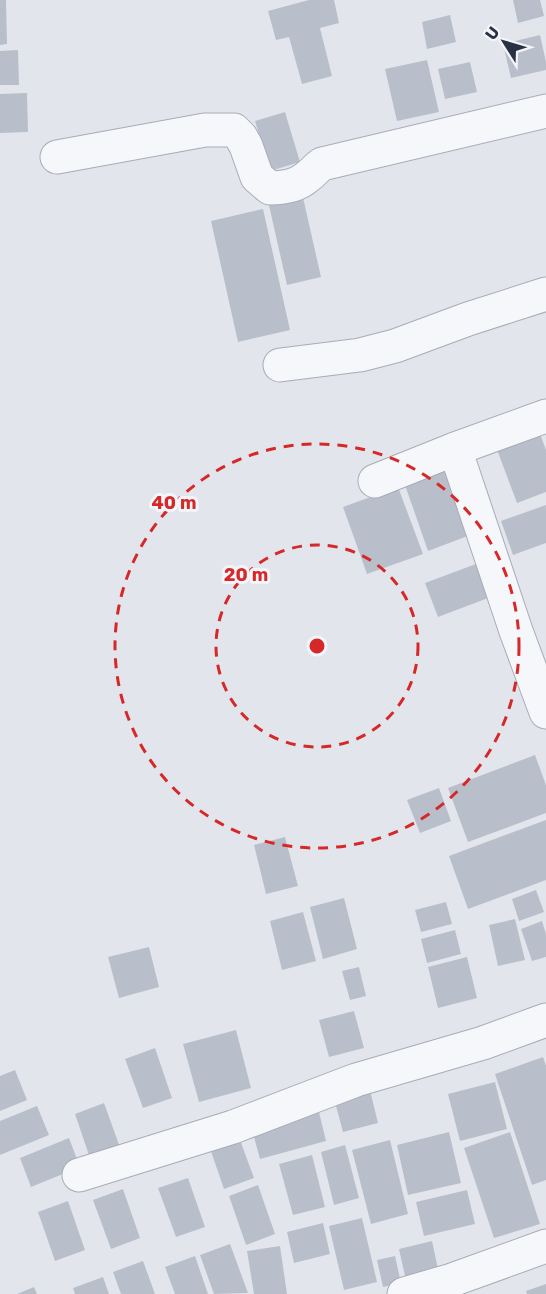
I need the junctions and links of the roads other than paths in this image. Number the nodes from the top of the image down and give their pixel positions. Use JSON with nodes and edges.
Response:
{"nodes":[{"id":1,"x":546,"y":111,"type":"edge"},
{"id":2,"x":57,"y":157,"type":"dead end"},
{"id":3,"x":546,"y":294,"type":"edge"},
{"id":4,"x":280,"y":365,"type":"dead end"},
{"id":5,"x":546,"y":416,"type":"edge"},
{"id":6,"x":455,"y":449,"type":"junction"},
{"id":7,"x":375,"y":482,"type":"dead end"},
{"id":8,"x":546,"y":712,"type":"edge"},
{"id":9,"x":546,"y":1020,"type":"edge"},
{"id":10,"x":79,"y":1175,"type":"dead end"},
{"id":11,"x":546,"y":1246,"type":"edge"},
{"id":12,"x":404,"y":1294,"type":"edge"}],
"edges":[{"from":1,"to":2,"type":"street"},
{"from":3,"to":4,"type":"street"},
{"from":5,"to":6,"type":"street"},
{"from":6,"to":7,"type":"street"},
{"from":6,"to":8,"type":"street"},
{"from":9,"to":10,"type":"street"},
{"from":11,"to":12,"type":"street"}]}
